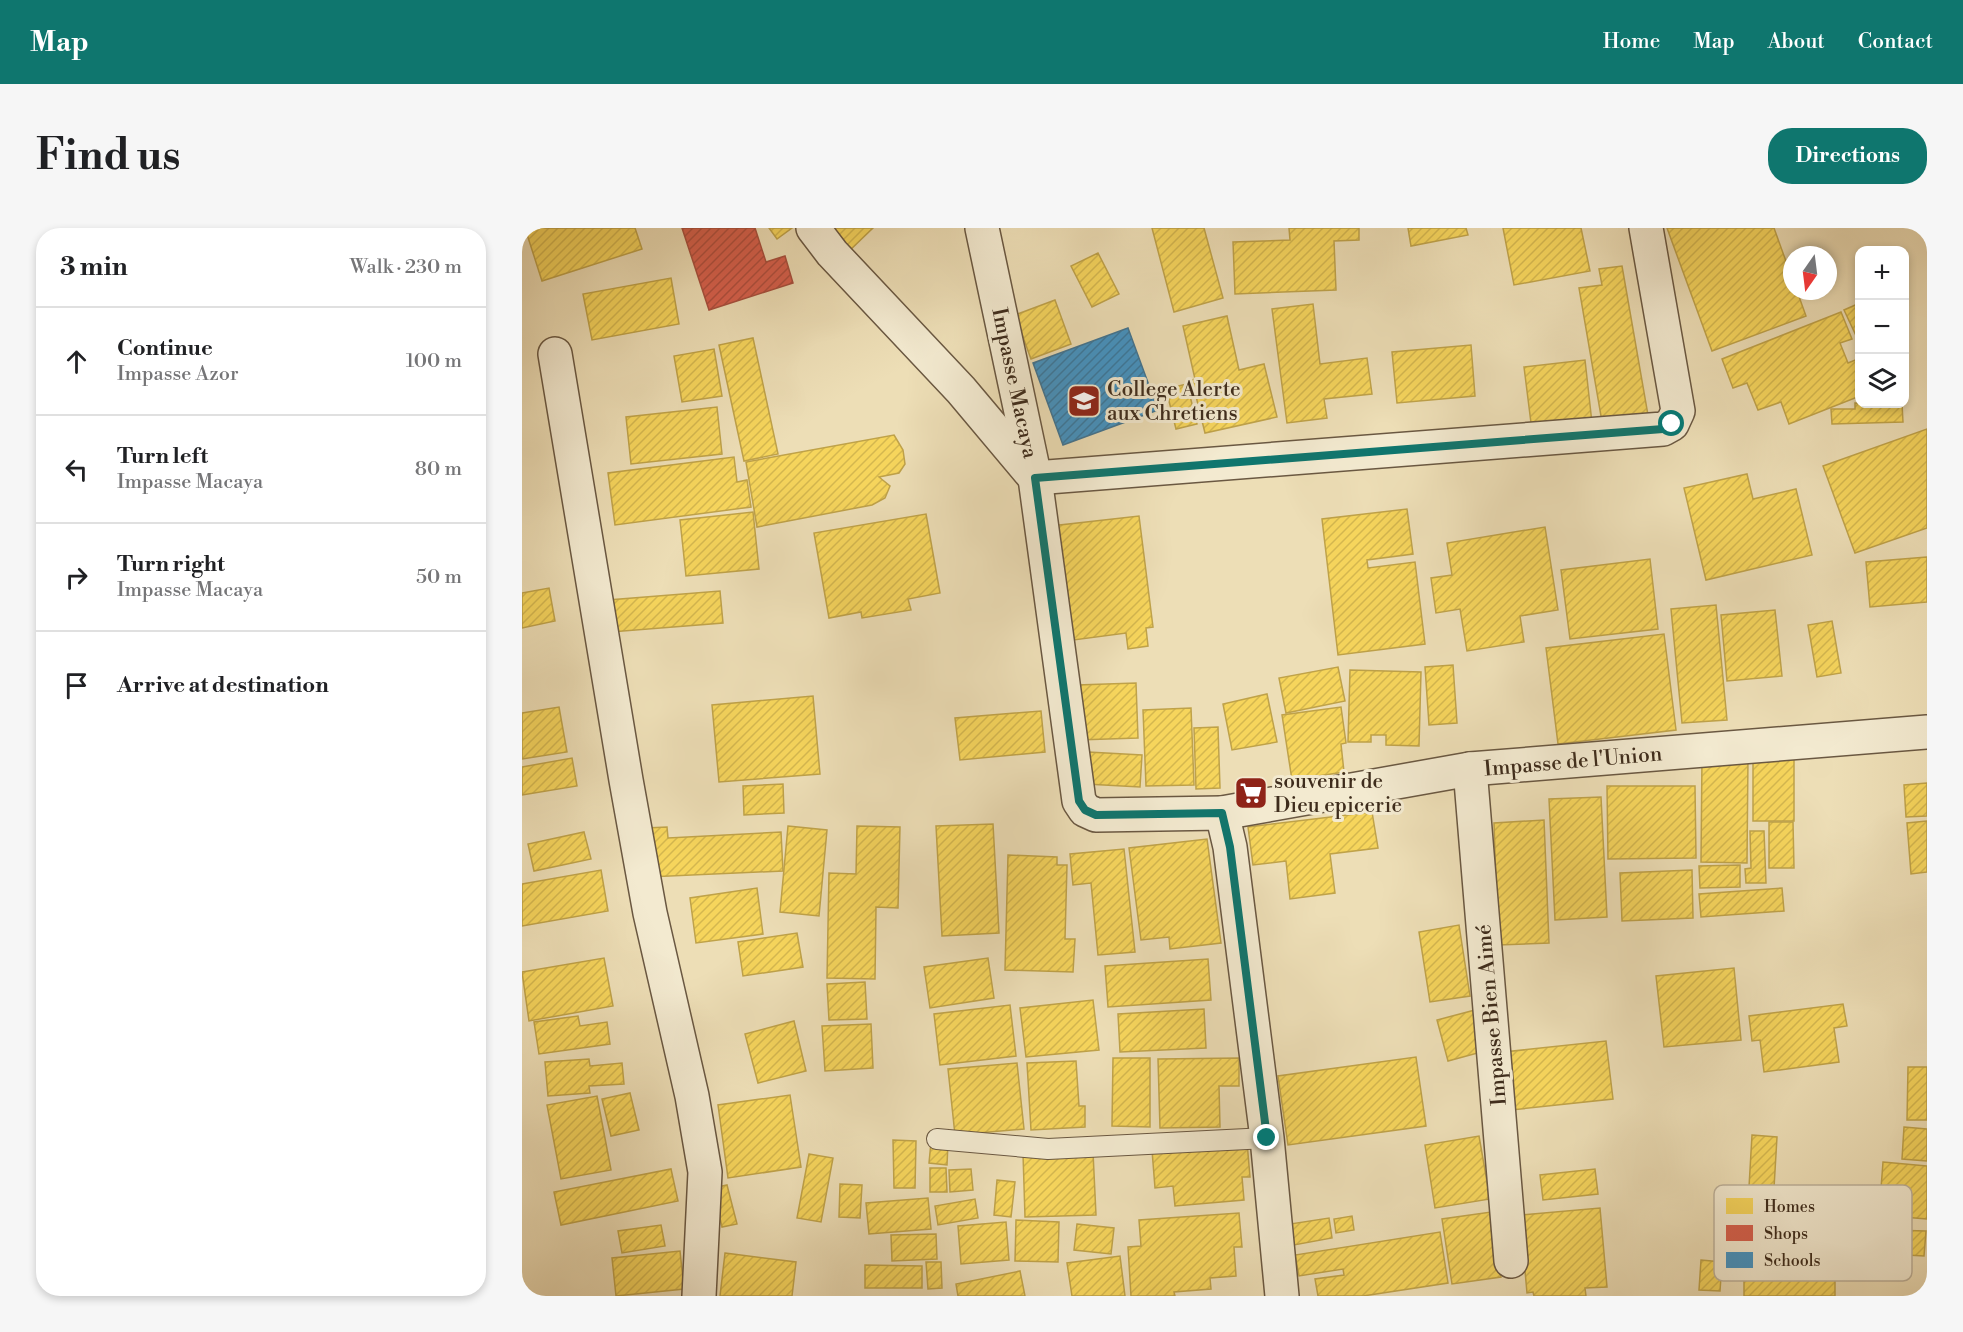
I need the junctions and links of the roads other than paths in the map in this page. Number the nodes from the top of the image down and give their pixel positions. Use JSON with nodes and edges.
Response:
{"nodes":[{"id":1,"x":813,"y":228,"type":"edge"},
{"id":2,"x":982,"y":228,"type":"edge"},
{"id":3,"x":1646,"y":228,"type":"edge"},
{"id":4,"x":555,"y":354,"type":"dead end"},
{"id":5,"x":1035,"y":478,"type":"junction"},
{"id":6,"x":1927,"y":732,"type":"edge"},
{"id":7,"x":1470,"y":769,"type":"junction"},
{"id":8,"x":1222,"y":813,"type":"junction"},
{"id":9,"x":1267,"y":1138,"type":"junction"},
{"id":10,"x":937,"y":1139,"type":"dead end"},
{"id":11,"x":1511,"y":1261,"type":"dead end"},
{"id":12,"x":699,"y":1296,"type":"edge"},
{"id":13,"x":1282,"y":1296,"type":"edge"}],
"edges":[{"from":1,"to":5,"type":"street"},
{"from":2,"to":5,"type":"street","name":"Impasse Macaya"},
{"from":3,"to":5,"type":"street"},
{"from":4,"to":12,"type":"street"},
{"from":5,"to":8,"type":"street","name":"Impasse Macaya"},
{"from":6,"to":7,"type":"street","name":"Impasse de l'Union"},
{"from":7,"to":8,"type":"street","name":"Impasse de l'Union"},
{"from":7,"to":11,"type":"street","name":"Impasse Bien Aimé"},
{"from":8,"to":9,"type":"street"},
{"from":9,"to":10,"type":"lane"},
{"from":9,"to":13,"type":"street"}]}
